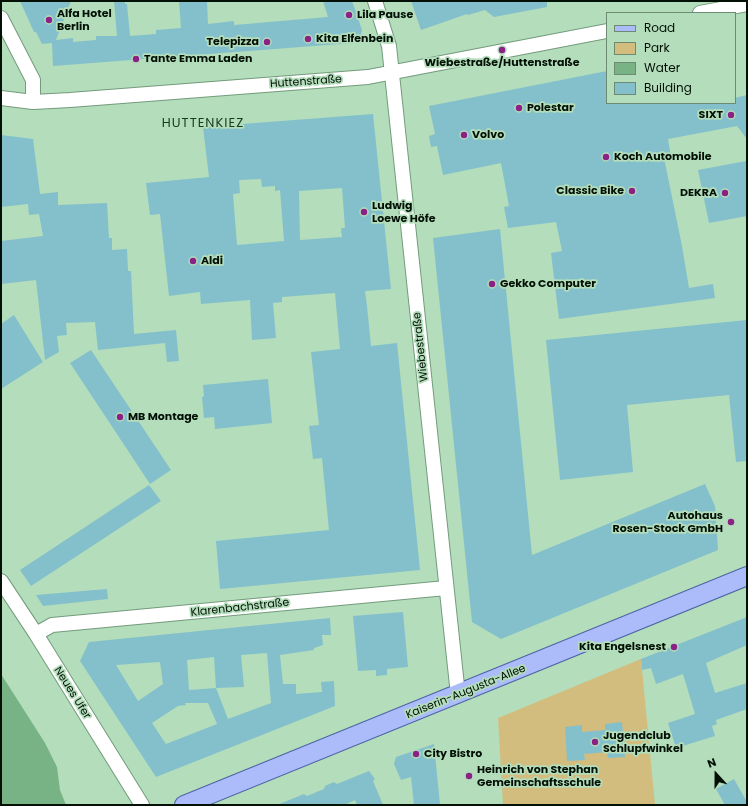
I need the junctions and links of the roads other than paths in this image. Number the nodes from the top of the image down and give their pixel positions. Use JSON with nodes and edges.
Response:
{"nodes":[{"id":1,"x":375,"y":1,"type":"edge"},
{"id":2,"x":747,"y":4,"type":"edge"},
{"id":3,"x":705,"y":12,"type":"edge"},
{"id":4,"x":1,"y":18,"type":"edge"},
{"id":5,"x":606,"y":31,"type":"edge"},
{"id":6,"x":392,"y":73,"type":"junction"},
{"id":7,"x":1,"y":98,"type":"edge"},
{"id":8,"x":33,"y":102,"type":"junction"},
{"id":9,"x":747,"y":576,"type":"edge"},
{"id":10,"x":1,"y":581,"type":"edge"},
{"id":11,"x":446,"y":588,"type":"junction"},
{"id":12,"x":36,"y":634,"type":"junction"},
{"id":13,"x":458,"y":695,"type":"junction"},
{"id":14,"x":142,"y":805,"type":"edge"},
{"id":15,"x":184,"y":805,"type":"edge"}],
"edges":[{"from":1,"to":6,"type":"street","name":"Wiebestraße"},
{"from":2,"to":3,"type":"street"},
{"from":4,"to":8,"type":"street"},
{"from":5,"to":6,"type":"street","name":"Huttenstraße"},
{"from":6,"to":8,"type":"street","name":"Huttenstraße"},
{"from":6,"to":11,"type":"street","name":"Wiebestraße"},
{"from":7,"to":8,"type":"street","name":"Huttenstraße"},
{"from":9,"to":13,"type":"main road","name":"Kaiserin-Augusta-Allee"},
{"from":10,"to":12,"type":"street","name":"Neues Ufer"},
{"from":11,"to":12,"type":"street","name":"Klarenbachstraße"},
{"from":11,"to":13,"type":"street","name":"Wiebestraße"},
{"from":12,"to":14,"type":"street","name":"Neues Ufer"},
{"from":13,"to":15,"type":"main road","name":"Kaiserin-Augusta-Allee"}]}
